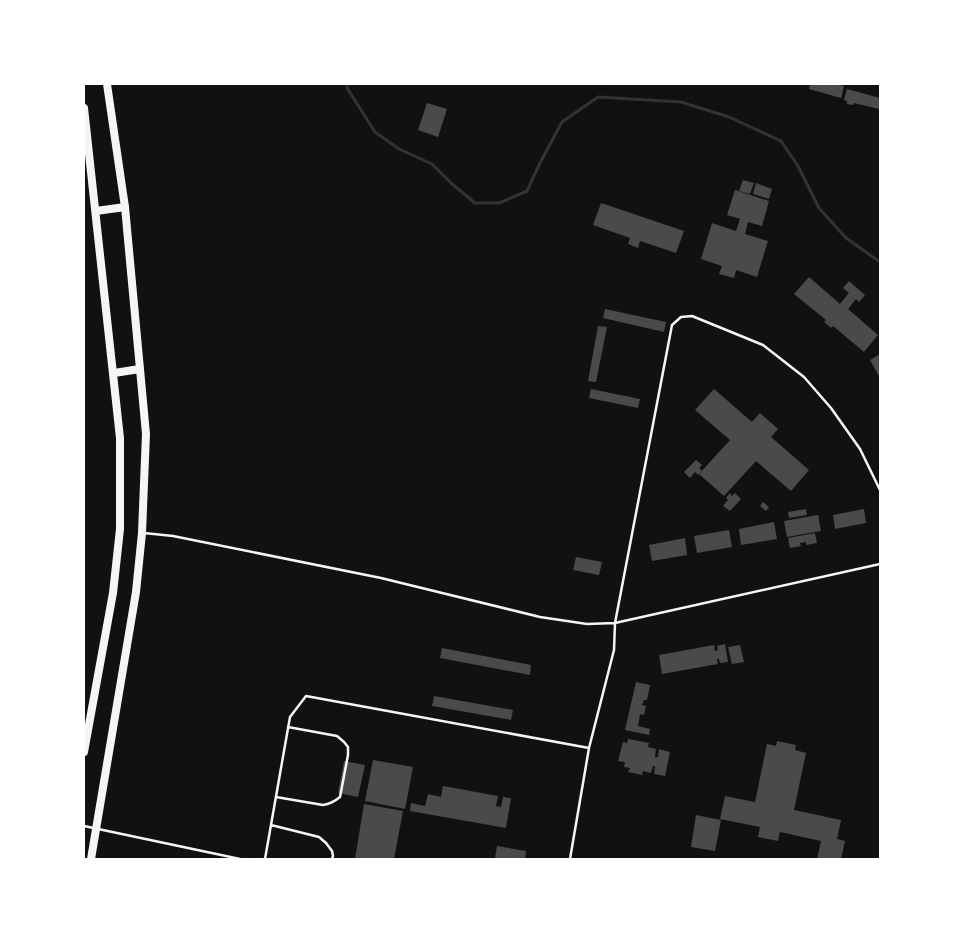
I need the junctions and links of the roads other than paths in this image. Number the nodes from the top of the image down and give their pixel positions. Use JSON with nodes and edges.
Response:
{"nodes":[{"id":1,"x":107,"y":84,"type":"edge"},
{"id":2,"x":84,"y":108,"type":"edge"},
{"id":3,"x":125,"y":207,"type":"junction"},
{"id":4,"x":96,"y":211,"type":"junction"},
{"id":5,"x":140,"y":369,"type":"junction"},
{"id":6,"x":114,"y":373,"type":"junction"},
{"id":7,"x":880,"y":490,"type":"edge"},
{"id":8,"x":142,"y":533,"type":"junction"},
{"id":9,"x":880,"y":564,"type":"edge"},
{"id":10,"x":616,"y":622,"type":"junction"},
{"id":11,"x":288,"y":727,"type":"junction"},
{"id":12,"x":589,"y":748,"type":"junction"},
{"id":13,"x":84,"y":752,"type":"edge"},
{"id":14,"x":276,"y":798,"type":"junction"},
{"id":15,"x":271,"y":825,"type":"junction"},
{"id":16,"x":84,"y":826,"type":"edge"},
{"id":17,"x":96,"y":828,"type":"junction"},
{"id":18,"x":91,"y":859,"type":"edge"},
{"id":19,"x":240,"y":859,"type":"edge"},
{"id":20,"x":265,"y":859,"type":"edge"},
{"id":21,"x":332,"y":859,"type":"edge"},
{"id":22,"x":570,"y":859,"type":"edge"}],
"edges":[{"from":1,"to":3,"type":"main road"},
{"from":2,"to":4,"type":"main road"},
{"from":3,"to":4,"type":"main road"},
{"from":3,"to":5,"type":"main road"},
{"from":4,"to":6,"type":"main road"},
{"from":5,"to":6,"type":"main road"},
{"from":5,"to":8,"type":"main road"},
{"from":6,"to":13,"type":"main road"},
{"from":7,"to":10,"type":"lane"},
{"from":8,"to":10,"type":"lane"},
{"from":8,"to":17,"type":"main road"},
{"from":9,"to":10,"type":"lane"},
{"from":10,"to":12,"type":"lane"},
{"from":11,"to":12,"type":"lane"},
{"from":11,"to":14,"type":"lane"},
{"from":11,"to":14,"type":"lane"},
{"from":12,"to":22,"type":"lane"},
{"from":14,"to":15,"type":"lane"},
{"from":15,"to":20,"type":"lane"},
{"from":15,"to":21,"type":"lane"},
{"from":16,"to":17,"type":"lane"},
{"from":17,"to":18,"type":"main road"},
{"from":17,"to":19,"type":"lane"}]}
